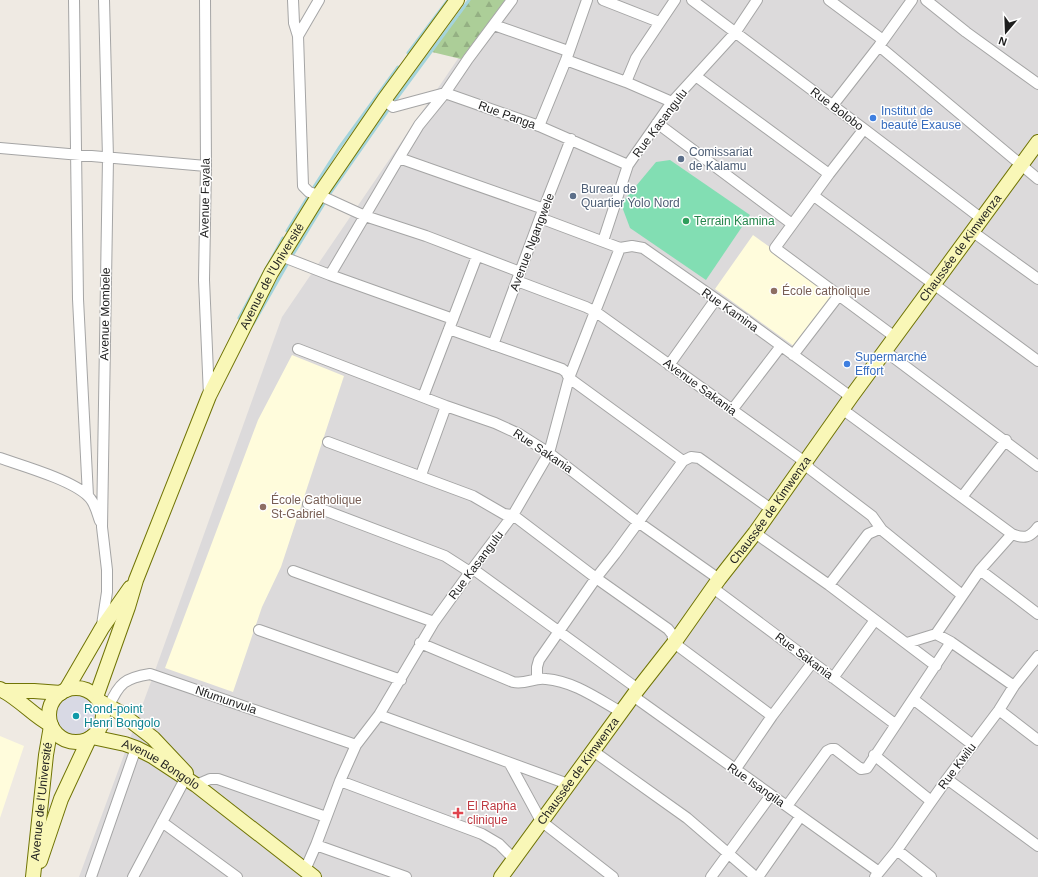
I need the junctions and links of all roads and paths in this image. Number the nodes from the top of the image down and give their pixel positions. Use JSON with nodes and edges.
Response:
{"nodes":[{"id":1,"x":74,"y":0,"type":"edge"},
{"id":2,"x":104,"y":0,"type":"edge"},
{"id":3,"x":204,"y":0,"type":"edge"},
{"id":4,"x":293,"y":0,"type":"edge"},
{"id":5,"x":319,"y":0,"type":"edge"},
{"id":6,"x":457,"y":0,"type":"edge"},
{"id":7,"x":512,"y":0,"type":"edge"},
{"id":8,"x":587,"y":0,"type":"edge"},
{"id":9,"x":603,"y":0,"type":"edge"},
{"id":10,"x":675,"y":0,"type":"edge"},
{"id":11,"x":692,"y":0,"type":"edge"},
{"id":12,"x":757,"y":0,"type":"edge"},
{"id":13,"x":829,"y":0,"type":"edge"},
{"id":14,"x":912,"y":0,"type":"edge"},
{"id":15,"x":926,"y":0,"type":"edge"},
{"id":16,"x":659,"y":22,"type":"junction"},
{"id":17,"x":494,"y":25,"type":"junction"},
{"id":18,"x":735,"y":33,"type":"junction"},
{"id":19,"x":298,"y":36,"type":"junction"},
{"id":20,"x":881,"y":43,"type":"junction"},
{"id":21,"x":567,"y":56,"type":"junction"},
{"id":22,"x":697,"y":77,"type":"junction"},
{"id":23,"x":626,"y":82,"type":"junction"},
{"id":24,"x":1038,"y":84,"type":"edge"},
{"id":25,"x":445,"y":93,"type":"junction"},
{"id":26,"x":384,"y":100,"type":"junction"},
{"id":27,"x":672,"y":102,"type":"junction"},
{"id":28,"x":833,"y":105,"type":"junction"},
{"id":29,"x":657,"y":123,"type":"junction"},
{"id":30,"x":539,"y":126,"type":"junction"},
{"id":31,"x":864,"y":128,"type":"junction"},
{"id":32,"x":571,"y":139,"type":"junction"},
{"id":33,"x":1038,"y":142,"type":"edge"},
{"id":34,"x":0,"y":148,"type":"edge"},
{"id":35,"x":76,"y":155,"type":"junction"},
{"id":36,"x":108,"y":158,"type":"junction"},
{"id":37,"x":399,"y":158,"type":"junction"},
{"id":38,"x":628,"y":165,"type":"junction"},
{"id":39,"x":206,"y":166,"type":"junction"},
{"id":40,"x":1021,"y":166,"type":"junction"},
{"id":41,"x":829,"y":174,"type":"junction"},
{"id":42,"x":1038,"y":179,"type":"edge"},
{"id":43,"x":319,"y":195,"type":"junction"},
{"id":44,"x":814,"y":196,"type":"junction"},
{"id":45,"x":542,"y":213,"type":"junction"},
{"id":46,"x":365,"y":216,"type":"junction"},
{"id":47,"x":982,"y":219,"type":"junction"},
{"id":48,"x":792,"y":224,"type":"junction"},
{"id":49,"x":973,"y":232,"type":"junction"},
{"id":50,"x":603,"y":241,"type":"junction"},
{"id":51,"x":620,"y":248,"type":"junction"},
{"id":52,"x":281,"y":256,"type":"junction"},
{"id":53,"x":477,"y":256,"type":"junction"},
{"id":54,"x":330,"y":275,"type":"junction"},
{"id":55,"x":518,"y":277,"type":"junction"},
{"id":56,"x":1038,"y":279,"type":"edge"},
{"id":57,"x":935,"y":283,"type":"junction"},
{"id":58,"x":839,"y":296,"type":"junction"},
{"id":59,"x":716,"y":299,"type":"junction"},
{"id":60,"x":596,"y":312,"type":"junction"},
{"id":61,"x":453,"y":318,"type":"junction"},
{"id":62,"x":449,"y":329,"type":"junction"},
{"id":63,"x":895,"y":337,"type":"junction"},
{"id":64,"x":493,"y":345,"type":"junction"},
{"id":65,"x":781,"y":346,"type":"junction"},
{"id":66,"x":298,"y":349,"type":"dead end"},
{"id":67,"x":885,"y":351,"type":"junction"},
{"id":68,"x":794,"y":355,"type":"junction"},
{"id":69,"x":1038,"y":361,"type":"edge"},
{"id":70,"x":669,"y":364,"type":"junction"},
{"id":71,"x":569,"y":378,"type":"junction"},
{"id":72,"x":209,"y":396,"type":"junction"},
{"id":73,"x":423,"y":397,"type":"junction"},
{"id":74,"x":851,"y":397,"type":"junction"},
{"id":75,"x":446,"y":406,"type":"junction"},
{"id":76,"x":842,"y":409,"type":"junction"},
{"id":77,"x":732,"y":410,"type":"junction"},
{"id":78,"x":1006,"y":440,"type":"junction"},
{"id":79,"x":328,"y":442,"type":"dead end"},
{"id":80,"x":549,"y":453,"type":"junction"},
{"id":81,"x":0,"y":458,"type":"edge"},
{"id":82,"x":683,"y":460,"type":"junction"},
{"id":83,"x":804,"y":462,"type":"junction"},
{"id":84,"x":1038,"y":466,"type":"edge"},
{"id":85,"x":421,"y":475,"type":"junction"},
{"id":86,"x":88,"y":496,"type":"junction"},
{"id":87,"x":962,"y":497,"type":"junction"},
{"id":88,"x":308,"y":504,"type":"dead end"},
{"id":89,"x":771,"y":509,"type":"junction"},
{"id":90,"x":513,"y":515,"type":"junction"},
{"id":91,"x":638,"y":522,"type":"junction"},
{"id":92,"x":102,"y":527,"type":"junction"},
{"id":93,"x":1037,"y":529,"type":"edge"},
{"id":94,"x":882,"y":530,"type":"junction"},
{"id":95,"x":755,"y":533,"type":"junction"},
{"id":96,"x":1012,"y":534,"type":"junction"},
{"id":97,"x":471,"y":570,"type":"junction"},
{"id":98,"x":980,"y":570,"type":"junction"},
{"id":99,"x":293,"y":571,"type":"dead end"},
{"id":100,"x":596,"y":578,"type":"junction"},
{"id":101,"x":136,"y":580,"type":"junction"},
{"id":102,"x":716,"y":583,"type":"junction"},
{"id":103,"x":829,"y":585,"type":"junction"},
{"id":104,"x":962,"y":595,"type":"junction"},
{"id":105,"x":1038,"y":614,"type":"edge"},
{"id":106,"x":875,"y":620,"type":"junction"},
{"id":107,"x":434,"y":622,"type":"junction"},
{"id":108,"x":102,"y":628,"type":"junction"},
{"id":109,"x":259,"y":630,"type":"dead end"},
{"id":110,"x":559,"y":632,"type":"junction"},
{"id":111,"x":936,"y":634,"type":"junction"},
{"id":112,"x":951,"y":642,"type":"junction"},
{"id":113,"x":420,"y":643,"type":"junction"},
{"id":114,"x":674,"y":643,"type":"junction"},
{"id":115,"x":907,"y":643,"type":"junction"},
{"id":116,"x":1038,"y":656,"type":"edge"},
{"id":117,"x":812,"y":663,"type":"junction"},
{"id":118,"x":936,"y":666,"type":"junction"},
{"id":119,"x":833,"y":678,"type":"junction"},
{"id":120,"x":537,"y":679,"type":"junction"},
{"id":121,"x":401,"y":680,"type":"junction"},
{"id":122,"x":1014,"y":686,"type":"junction"},
{"id":123,"x":2,"y":690,"type":"edge"},
{"id":124,"x":63,"y":691,"type":"junction"},
{"id":125,"x":636,"y":693,"type":"junction"},
{"id":126,"x":913,"y":699,"type":"junction"},
{"id":127,"x":101,"y":701,"type":"junction"},
{"id":128,"x":999,"y":710,"type":"junction"},
{"id":129,"x":621,"y":712,"type":"junction"},
{"id":130,"x":380,"y":715,"type":"junction"},
{"id":131,"x":772,"y":716,"type":"junction"},
{"id":132,"x":895,"y":724,"type":"junction"},
{"id":133,"x":51,"y":725,"type":"junction"},
{"id":134,"x":90,"y":738,"type":"junction"},
{"id":135,"x":1038,"y":740,"type":"edge"},
{"id":136,"x":356,"y":745,"type":"junction"},
{"id":137,"x":973,"y":745,"type":"junction"},
{"id":138,"x":136,"y":748,"type":"junction"},
{"id":139,"x":593,"y":750,"type":"junction"},
{"id":140,"x":874,"y":755,"type":"junction"},
{"id":141,"x":510,"y":764,"type":"junction"},
{"id":142,"x":735,"y":770,"type":"junction"},
{"id":143,"x":947,"y":779,"type":"junction"},
{"id":144,"x":340,"y":781,"type":"junction"},
{"id":145,"x":191,"y":782,"type":"junction"},
{"id":146,"x":568,"y":784,"type":"junction"},
{"id":147,"x":771,"y":795,"type":"junction"},
{"id":148,"x":932,"y":801,"type":"junction"},
{"id":149,"x":787,"y":806,"type":"junction"},
{"id":150,"x":326,"y":817,"type":"junction"},
{"id":151,"x":800,"y":817,"type":"junction"},
{"id":152,"x":541,"y":821,"type":"junction"},
{"id":153,"x":162,"y":822,"type":"junction"},
{"id":154,"x":316,"y":845,"type":"junction"},
{"id":155,"x":1038,"y":846,"type":"edge"},
{"id":156,"x":896,"y":850,"type":"junction"},
{"id":157,"x":729,"y":853,"type":"junction"},
{"id":158,"x":514,"y":858,"type":"junction"},
{"id":159,"x":310,"y":874,"type":"edge"},
{"id":160,"x":877,"y":874,"type":"edge"},
{"id":161,"x":34,"y":877,"type":"edge"},
{"id":162,"x":91,"y":877,"type":"edge"},
{"id":163,"x":133,"y":877,"type":"edge"},
{"id":164,"x":237,"y":877,"type":"edge"},
{"id":165,"x":406,"y":877,"type":"edge"},
{"id":166,"x":501,"y":877,"type":"edge"},
{"id":167,"x":613,"y":877,"type":"edge"},
{"id":168,"x":711,"y":877,"type":"edge"},
{"id":169,"x":756,"y":877,"type":"edge"},
{"id":170,"x":931,"y":877,"type":"edge"}],
"edges":[{"from":1,"to":35,"type":"street"},
{"from":2,"to":36,"type":"street","name":"Avenue Mombele"},
{"from":3,"to":39,"type":"street","name":"Avenue Fayala"},
{"from":4,"to":19,"type":"street"},
{"from":5,"to":19,"type":"street"},
{"from":6,"to":26,"type":"street","name":"Avenue de l’Université"},
{"from":7,"to":17,"type":"street"},
{"from":8,"to":21,"type":"street"},
{"from":9,"to":16,"type":"street"},
{"from":10,"to":16,"type":"street"},
{"from":11,"to":18,"type":"street","name":"Rue Bolobo"},
{"from":12,"to":18,"type":"street","name":"Rue Kasangulu"},
{"from":13,"to":20,"type":"street"},
{"from":14,"to":20,"type":"street"},
{"from":15,"to":24,"type":"street"},
{"from":16,"to":23,"type":"street"},
{"from":17,"to":21,"type":"street"},
{"from":17,"to":25,"type":"street"},
{"from":18,"to":22,"type":"street","name":"Rue Kasangulu"},
{"from":18,"to":28,"type":"street","name":"Rue Bolobo"},
{"from":19,"to":43,"type":"street","name":"Avenue Sakania"},
{"from":20,"to":28,"type":"street"},
{"from":20,"to":40,"type":"street"},
{"from":21,"to":23,"type":"street"},
{"from":21,"to":30,"type":"street"},
{"from":22,"to":27,"type":"street","name":"Rue Kasangulu"},
{"from":22,"to":41,"type":"street"},
{"from":23,"to":27,"type":"street"},
{"from":25,"to":26,"type":"street"},
{"from":25,"to":30,"type":"street","name":"Rue Panga"},
{"from":25,"to":37,"type":"street"},
{"from":26,"to":43,"type":"street","name":"Avenue de l’Université"},
{"from":27,"to":29,"type":"street","name":"Rue Kasangulu"},
{"from":28,"to":31,"type":"street","name":"Rue Bolobo"},
{"from":29,"to":38,"type":"street","name":"Rue Kasangulu"},
{"from":29,"to":48,"type":"street"},
{"from":30,"to":32,"type":"street","name":"Rue Panga"},
{"from":31,"to":41,"type":"street"},
{"from":31,"to":47,"type":"street","name":"Rue Bolobo"},
{"from":32,"to":38,"type":"street","name":"Rue Panga"},
{"from":32,"to":45,"type":"street","name":"Avenue Ngangwele"},
{"from":33,"to":40,"type":"street","name":"Chaussée de Kimwenza"},
{"from":34,"to":35,"type":"street"},
{"from":35,"to":36,"type":"street"},
{"from":35,"to":86,"type":"street"},
{"from":36,"to":39,"type":"street"},
{"from":36,"to":92,"type":"street","name":"Avenue Mombele"},
{"from":37,"to":45,"type":"street","name":"Rue Kamina"},
{"from":37,"to":46,"type":"street"},
{"from":38,"to":50,"type":"street","name":"Rue Kasangulu"},
{"from":39,"to":72,"type":"street","name":"Avenue Fayala"},
{"from":40,"to":42,"type":"street"},
{"from":40,"to":47,"type":"street","name":"Chaussée de Kimwenza"},
{"from":41,"to":44,"type":"street"},
{"from":43,"to":46,"type":"street","name":"Avenue Sakania"},
{"from":43,"to":52,"type":"street","name":"Avenue de l’Université"},
{"from":44,"to":48,"type":"street"},
{"from":44,"to":57,"type":"street"},
{"from":45,"to":50,"type":"street","name":"Rue Kamina"},
{"from":45,"to":55,"type":"street","name":"Avenue Ngangwele"},
{"from":46,"to":53,"type":"street","name":"Avenue Sakania"},
{"from":46,"to":54,"type":"street"},
{"from":47,"to":49,"type":"street","name":"Chaussée de Kimwenza"},
{"from":48,"to":58,"type":"street"},
{"from":49,"to":56,"type":"street"},
{"from":49,"to":57,"type":"street","name":"Chaussée de Kimwenza"},
{"from":50,"to":51,"type":"street","name":"Rue Kamina"},
{"from":51,"to":59,"type":"street","name":"Rue Kamina"},
{"from":51,"to":60,"type":"street","name":"Rue Kasangulu"},
{"from":52,"to":54,"type":"street"},
{"from":52,"to":72,"type":"street","name":"Avenue de l’Université"},
{"from":53,"to":55,"type":"street","name":"Avenue Sakania"},
{"from":53,"to":61,"type":"street"},
{"from":54,"to":61,"type":"street"},
{"from":55,"to":60,"type":"street","name":"Avenue Sakania"},
{"from":55,"to":64,"type":"street","name":"Avenue Ngangwele"},
{"from":57,"to":63,"type":"street","name":"Chaussée de Kimwenza"},
{"from":57,"to":69,"type":"street"},
{"from":58,"to":63,"type":"street"},
{"from":58,"to":68,"type":"street"},
{"from":59,"to":65,"type":"street","name":"Rue Kamina"},
{"from":59,"to":70,"type":"street"},
{"from":60,"to":70,"type":"street","name":"Avenue Sakania"},
{"from":60,"to":71,"type":"street","name":"Rue Kasangulu"},
{"from":61,"to":62,"type":"street"},
{"from":62,"to":64,"type":"street"},
{"from":62,"to":73,"type":"street"},
{"from":63,"to":67,"type":"street","name":"Chaussée de Kimwenza"},
{"from":64,"to":71,"type":"street"},
{"from":65,"to":68,"type":"street","name":"Rue Kamina"},
{"from":65,"to":77,"type":"street"},
{"from":66,"to":73,"type":"street","name":"Rue Sakania"},
{"from":67,"to":74,"type":"street","name":"Chaussée de Kimwenza"},
{"from":67,"to":78,"type":"street"},
{"from":68,"to":74,"type":"street","name":"Rue Kamina"},
{"from":70,"to":77,"type":"street","name":"Avenue Sakania"},
{"from":71,"to":80,"type":"street","name":"Rue Kasangulu"},
{"from":71,"to":82,"type":"street"},
{"from":72,"to":101,"type":"street","name":"Avenue de l’Université"},
{"from":73,"to":75,"type":"street","name":"Rue Sakania"},
{"from":74,"to":76,"type":"street","name":"Chaussée de Kimwenza"},
{"from":75,"to":80,"type":"street","name":"Rue Sakania"},
{"from":75,"to":85,"type":"street"},
{"from":76,"to":83,"type":"street","name":"Chaussée de Kimwenza"},
{"from":76,"to":87,"type":"street"},
{"from":77,"to":83,"type":"street","name":"Avenue Sakania"},
{"from":78,"to":84,"type":"street"},
{"from":78,"to":87,"type":"street"},
{"from":79,"to":85,"type":"street"},
{"from":80,"to":90,"type":"street","name":"Rue Kasangulu"},
{"from":80,"to":91,"type":"street","name":"Rue Sakania"},
{"from":81,"to":86,"type":"street"},
{"from":82,"to":89,"type":"street"},
{"from":82,"to":91,"type":"street"},
{"from":83,"to":89,"type":"street","name":"Chaussée de Kimwenza"},
{"from":83,"to":94,"type":"street","name":"Avenue Sakania"},
{"from":85,"to":90,"type":"street"},
{"from":86,"to":92,"type":"street"},
{"from":87,"to":96,"type":"street"},
{"from":88,"to":97,"type":"street","name":"Rue Isangila"},
{"from":89,"to":95,"type":"street","name":"Chaussée de Kimwenza"},
{"from":90,"to":97,"type":"street","name":"Rue Kasangulu"},
{"from":90,"to":100,"type":"street"},
{"from":91,"to":100,"type":"street"},
{"from":91,"to":102,"type":"street","name":"Rue Sakania"},
{"from":92,"to":108,"type":"street","name":"Avenue Mombele"},
{"from":93,"to":96,"type":"street"},
{"from":94,"to":103,"type":"street"},
{"from":94,"to":104,"type":"street","name":"Avenue Sakania"},
{"from":95,"to":102,"type":"street","name":"Chaussée de Kimwenza"},
{"from":95,"to":103,"type":"street"},
{"from":96,"to":98,"type":"street"},
{"from":97,"to":107,"type":"street","name":"Rue Kasangulu"},
{"from":97,"to":110,"type":"street","name":"Rue Isangila"},
{"from":98,"to":104,"type":"street"},
{"from":98,"to":105,"type":"street"},
{"from":99,"to":107,"type":"street"},
{"from":100,"to":110,"type":"street"},
{"from":100,"to":114,"type":"street"},
{"from":101,"to":108,"type":"street","name":"Avenue de l’Université"},
{"from":101,"to":127,"type":"street","name":"Avenue de l’Université"},
{"from":102,"to":114,"type":"street","name":"Chaussée de Kimwenza"},
{"from":102,"to":117,"type":"street","name":"Rue Sakania"},
{"from":103,"to":106,"type":"street"},
{"from":104,"to":111,"type":"street"},
{"from":106,"to":115,"type":"street"},
{"from":106,"to":119,"type":"street"},
{"from":107,"to":113,"type":"street","name":"Rue Kasangulu"},
{"from":108,"to":124,"type":"street","name":"Avenue de l’Université"},
{"from":109,"to":121,"type":"street"},
{"from":110,"to":120,"type":"street"},
{"from":110,"to":125,"type":"street","name":"Rue Isangila"},
{"from":111,"to":112,"type":"street"},
{"from":111,"to":115,"type":"street"},
{"from":112,"to":118,"type":"street"},
{"from":112,"to":122,"type":"street"},
{"from":113,"to":120,"type":"street"},
{"from":113,"to":121,"type":"street","name":"Rue Kasangulu"},
{"from":114,"to":125,"type":"street","name":"Chaussée de Kimwenza"},
{"from":114,"to":131,"type":"street"},
{"from":115,"to":118,"type":"street"},
{"from":116,"to":122,"type":"street","name":"Rue Kwilu"},
{"from":117,"to":119,"type":"street","name":"Rue Sakania"},
{"from":117,"to":131,"type":"street"},
{"from":118,"to":126,"type":"street"},
{"from":119,"to":132,"type":"street","name":"Rue Sakania"},
{"from":120,"to":129,"type":"street"},
{"from":121,"to":130,"type":"street","name":"Rue Kasangulu"},
{"from":122,"to":128,"type":"street","name":"Rue Kwilu"},
{"from":123,"to":124,"type":"street"},
{"from":123,"to":133,"type":"street"},
{"from":124,"to":127,"type":"street"},
{"from":124,"to":133,"type":"street"},
{"from":125,"to":129,"type":"street","name":"Chaussée de Kimwenza"},
{"from":125,"to":142,"type":"street","name":"Rue Isangila"},
{"from":126,"to":132,"type":"street"},
{"from":126,"to":137,"type":"street"},
{"from":127,"to":134,"type":"street"},
{"from":127,"to":136,"type":"street","name":"Nfumunvula"},
{"from":127,"to":145,"type":"street","name":"Avenue Bongolo"},
{"from":128,"to":135,"type":"street"},
{"from":128,"to":137,"type":"street","name":"Rue Kwilu"},
{"from":129,"to":139,"type":"street","name":"Chaussée de Kimwenza"},
{"from":130,"to":136,"type":"street","name":"Rue Kasangulu"},
{"from":130,"to":141,"type":"street"},
{"from":131,"to":142,"type":"street"},
{"from":132,"to":140,"type":"street"},
{"from":133,"to":134,"type":"street"},
{"from":133,"to":161,"type":"street","name":"Avenue de l’Université"},
{"from":134,"to":138,"type":"street","name":"Avenue Bongolo"},
{"from":134,"to":161,"type":"street","name":"Avenue de l’Université"},
{"from":136,"to":144,"type":"street","name":"Rue Kasangulu"},
{"from":137,"to":143,"type":"street","name":"Rue Kwilu"},
{"from":138,"to":145,"type":"street","name":"Avenue Bongolo"},
{"from":138,"to":162,"type":"street"},
{"from":139,"to":146,"type":"street","name":"Chaussée de Kimwenza"},
{"from":139,"to":157,"type":"street"},
{"from":140,"to":148,"type":"street"},
{"from":140,"to":149,"type":"street"},
{"from":141,"to":146,"type":"street"},
{"from":141,"to":152,"type":"street"},
{"from":142,"to":147,"type":"street","name":"Rue Isangila"},
{"from":143,"to":148,"type":"street","name":"Rue Kwilu"},
{"from":143,"to":155,"type":"street"},
{"from":144,"to":150,"type":"street","name":"Rue Kasangulu"},
{"from":144,"to":158,"type":"street"},
{"from":145,"to":150,"type":"street"},
{"from":145,"to":153,"type":"street"},
{"from":145,"to":159,"type":"street"},
{"from":146,"to":152,"type":"street","name":"Chaussée de Kimwenza"},
{"from":147,"to":149,"type":"street","name":"Rue Isangila"},
{"from":147,"to":157,"type":"street"},
{"from":148,"to":156,"type":"street","name":"Rue Kwilu"},
{"from":149,"to":151,"type":"street","name":"Rue Isangila"},
{"from":150,"to":154,"type":"street","name":"Rue Kasangulu"},
{"from":151,"to":160,"type":"street","name":"Rue Isangila"},
{"from":151,"to":169,"type":"street"},
{"from":152,"to":158,"type":"street","name":"Chaussée de Kimwenza"},
{"from":152,"to":167,"type":"street"},
{"from":153,"to":163,"type":"street"},
{"from":153,"to":164,"type":"street"},
{"from":154,"to":159,"type":"street","name":"Rue Kasangulu"},
{"from":154,"to":165,"type":"street"},
{"from":156,"to":160,"type":"street","name":"Rue Kwilu"},
{"from":156,"to":170,"type":"street"},
{"from":157,"to":168,"type":"street"},
{"from":157,"to":169,"type":"street"},
{"from":158,"to":166,"type":"street","name":"Chaussée de Kimwenza"}]}
